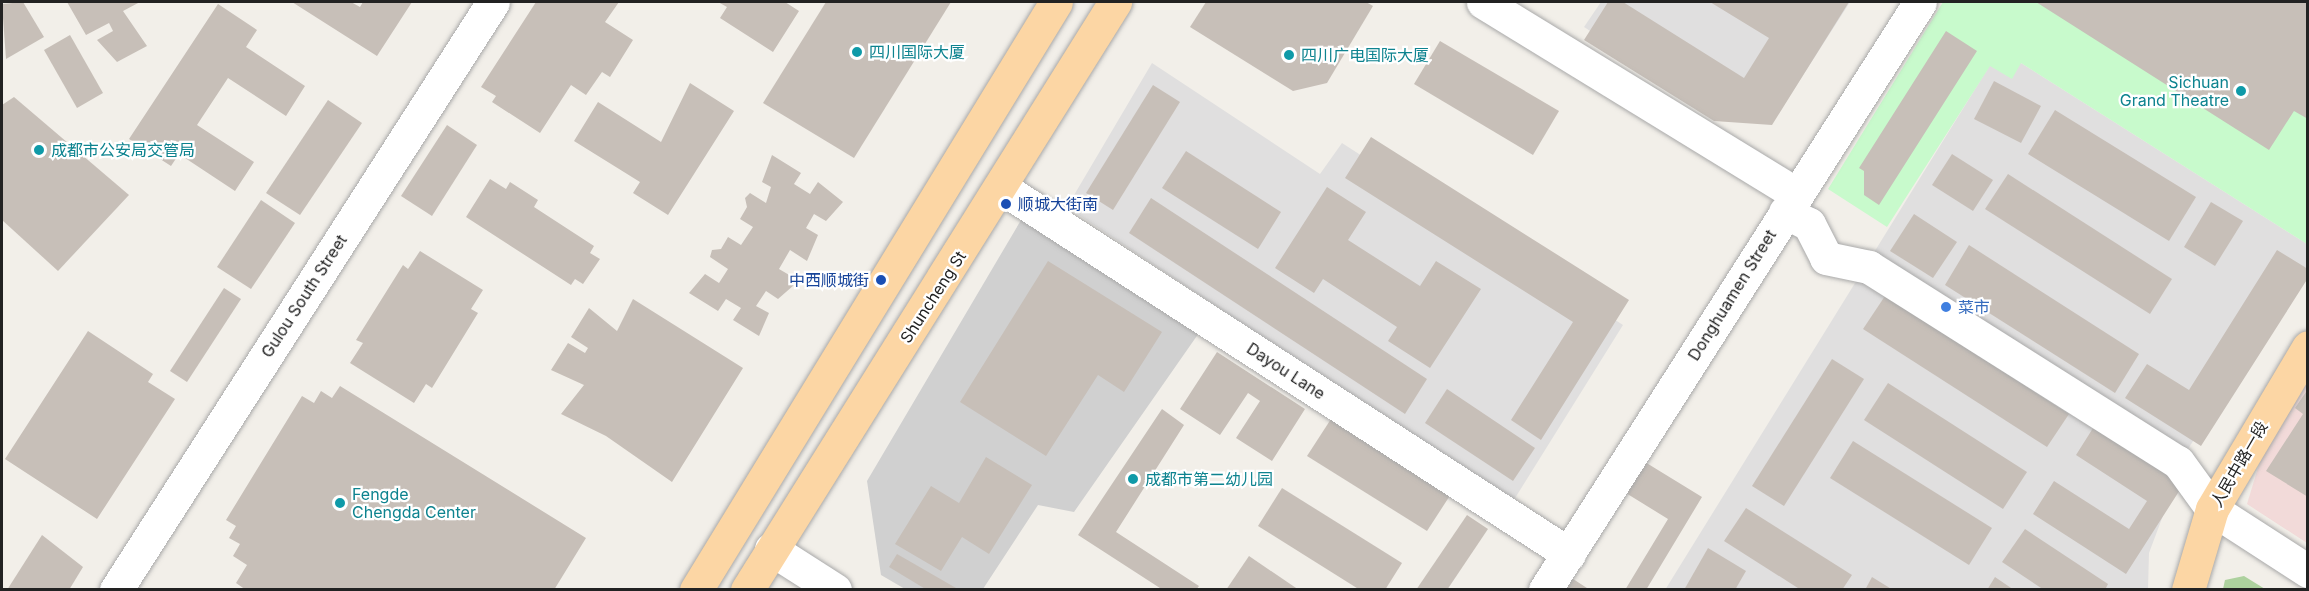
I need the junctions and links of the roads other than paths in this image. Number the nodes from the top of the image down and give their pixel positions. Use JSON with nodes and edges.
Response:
{"nodes":[{"id":1,"x":493,"y":2,"type":"edge"},
{"id":2,"x":1056,"y":2,"type":"edge"},
{"id":3,"x":1115,"y":2,"type":"edge"},
{"id":4,"x":1483,"y":2,"type":"edge"},
{"id":5,"x":1920,"y":2,"type":"edge"},
{"id":6,"x":1002,"y":188,"type":"junction"},
{"id":7,"x":1791,"y":203,"type":"junction"},
{"id":8,"x":2307,"y":347,"type":"edge"},
{"id":9,"x":2212,"y":509,"type":"junction"},
{"id":10,"x":771,"y":549,"type":"junction"},
{"id":11,"x":1569,"y":554,"type":"junction"},
{"id":12,"x":2307,"y":571,"type":"edge"},
{"id":13,"x":116,"y":590,"type":"edge"},
{"id":14,"x":696,"y":590,"type":"edge"},
{"id":15,"x":747,"y":590,"type":"edge"},
{"id":16,"x":835,"y":590,"type":"edge"},
{"id":17,"x":1545,"y":590,"type":"edge"},
{"id":18,"x":2188,"y":590,"type":"edge"}],
"edges":[{"from":1,"to":13,"type":"street","name":"Gulou South Street"},
{"from":2,"to":14,"type":"main road"},
{"from":3,"to":6,"type":"main road","name":"Shuncheng St"},
{"from":4,"to":7,"type":"street"},
{"from":5,"to":7,"type":"street","name":"Donghuamen Street"},
{"from":6,"to":10,"type":"main road","name":"Shuncheng St"},
{"from":6,"to":11,"type":"street","name":"Dayou Lane"},
{"from":7,"to":9,"type":"street"},
{"from":7,"to":11,"type":"street","name":"Donghuamen Street"},
{"from":8,"to":9,"type":"main road","name":"人民中路一段"},
{"from":9,"to":12,"type":"street"},
{"from":9,"to":18,"type":"main road","name":"人民中路一段"},
{"from":10,"to":15,"type":"main road","name":"Shuncheng St"},
{"from":10,"to":16,"type":"street"},
{"from":11,"to":17,"type":"street","name":"Donghuamen Street"}]}
